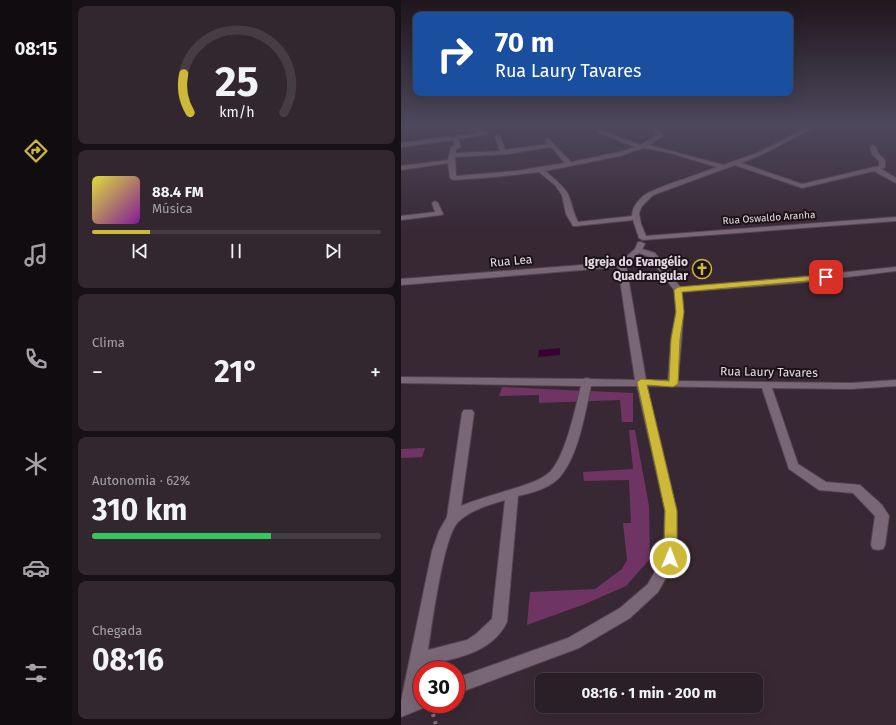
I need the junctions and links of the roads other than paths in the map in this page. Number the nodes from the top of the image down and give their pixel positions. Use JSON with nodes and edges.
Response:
{"nodes":[{"id":1,"x":443,"y":160,"type":"edge"},
{"id":2,"x":452,"y":160,"type":"edge"},
{"id":3,"x":565,"y":160,"type":"edge"},
{"id":4,"x":589,"y":160,"type":"edge"},
{"id":5,"x":692,"y":160,"type":"edge"},
{"id":6,"x":743,"y":160,"type":"edge"},
{"id":7,"x":882,"y":160,"type":"edge"},
{"id":8,"x":735,"y":163,"type":"junction"},
{"id":9,"x":569,"y":164,"type":"junction"},
{"id":10,"x":401,"y":168,"type":"edge"},
{"id":11,"x":722,"y":168,"type":"junction"},
{"id":12,"x":539,"y":169,"type":"junction"},
{"id":13,"x":876,"y":169,"type":"junction"},
{"id":14,"x":896,"y":181,"type":"edge"},
{"id":15,"x":435,"y":203,"type":"dead end"},
{"id":16,"x":401,"y":218,"type":"edge"},
{"id":17,"x":896,"y":219,"type":"edge"},
{"id":18,"x":636,"y":221,"type":"junction"},
{"id":19,"x":643,"y":238,"type":"junction"},
{"id":20,"x":638,"y":250,"type":"junction"},
{"id":21,"x":622,"y":264,"type":"junction"},
{"id":22,"x":896,"y":270,"type":"edge"},
{"id":23,"x":401,"y":282,"type":"edge"},
{"id":24,"x":678,"y":290,"type":"junction"},
{"id":25,"x":401,"y":380,"type":"edge"},
{"id":26,"x":587,"y":381,"type":"junction"},
{"id":27,"x":641,"y":382,"type":"junction"},
{"id":28,"x":896,"y":382,"type":"edge"},
{"id":29,"x":673,"y":384,"type":"junction"},
{"id":30,"x":766,"y":385,"type":"junction"},
{"id":31,"x":468,"y":412,"type":"dead end"},
{"id":32,"x":512,"y":494,"type":"junction"},
{"id":33,"x":453,"y":519,"type":"junction"},
{"id":34,"x":878,"y":545,"type":"dead end"},
{"id":35,"x":418,"y":659,"type":"junction"},
{"id":36,"x":465,"y":683,"type":"edge"},
{"id":37,"x":411,"y":705,"type":"edge"}],
"edges":[{"from":1,"to":10,"type":"street"},
{"from":2,"to":12,"type":"street"},
{"from":3,"to":9,"type":"street"},
{"from":4,"to":9,"type":"street"},
{"from":5,"to":11,"type":"street"},
{"from":6,"to":8,"type":"street"},
{"from":7,"to":13,"type":"street"},
{"from":8,"to":11,"type":"street"},
{"from":8,"to":13,"type":"street"},
{"from":9,"to":12,"type":"street"},
{"from":11,"to":18,"type":"street"},
{"from":12,"to":18,"type":"street"},
{"from":13,"to":14,"type":"street"},
{"from":15,"to":16,"type":"street"},
{"from":17,"to":19,"type":"street","name":"Rua Oswaldo Aranha"},
{"from":18,"to":19,"type":"street"},
{"from":19,"to":20,"type":"street"},
{"from":20,"to":21,"type":"street"},
{"from":20,"to":24,"type":"street"},
{"from":21,"to":23,"type":"street","name":"Rua Lea"},
{"from":21,"to":27,"type":"street"},
{"from":22,"to":24,"type":"street"},
{"from":24,"to":29,"type":"street"},
{"from":25,"to":26,"type":"street","name":"Rua Laury Tavares"},
{"from":26,"to":27,"type":"street","name":"Rua Laury Tavares"},
{"from":26,"to":32,"type":"street"},
{"from":27,"to":29,"type":"street","name":"Rua Laury Tavares"},
{"from":27,"to":36,"type":"street"},
{"from":28,"to":30,"type":"street","name":"Rua Laury Tavares"},
{"from":29,"to":30,"type":"street","name":"Rua Laury Tavares"},
{"from":30,"to":34,"type":"street"},
{"from":31,"to":33,"type":"street"},
{"from":32,"to":33,"type":"street"},
{"from":32,"to":35,"type":"street"},
{"from":33,"to":35,"type":"street"},
{"from":35,"to":37,"type":"street"}]}
